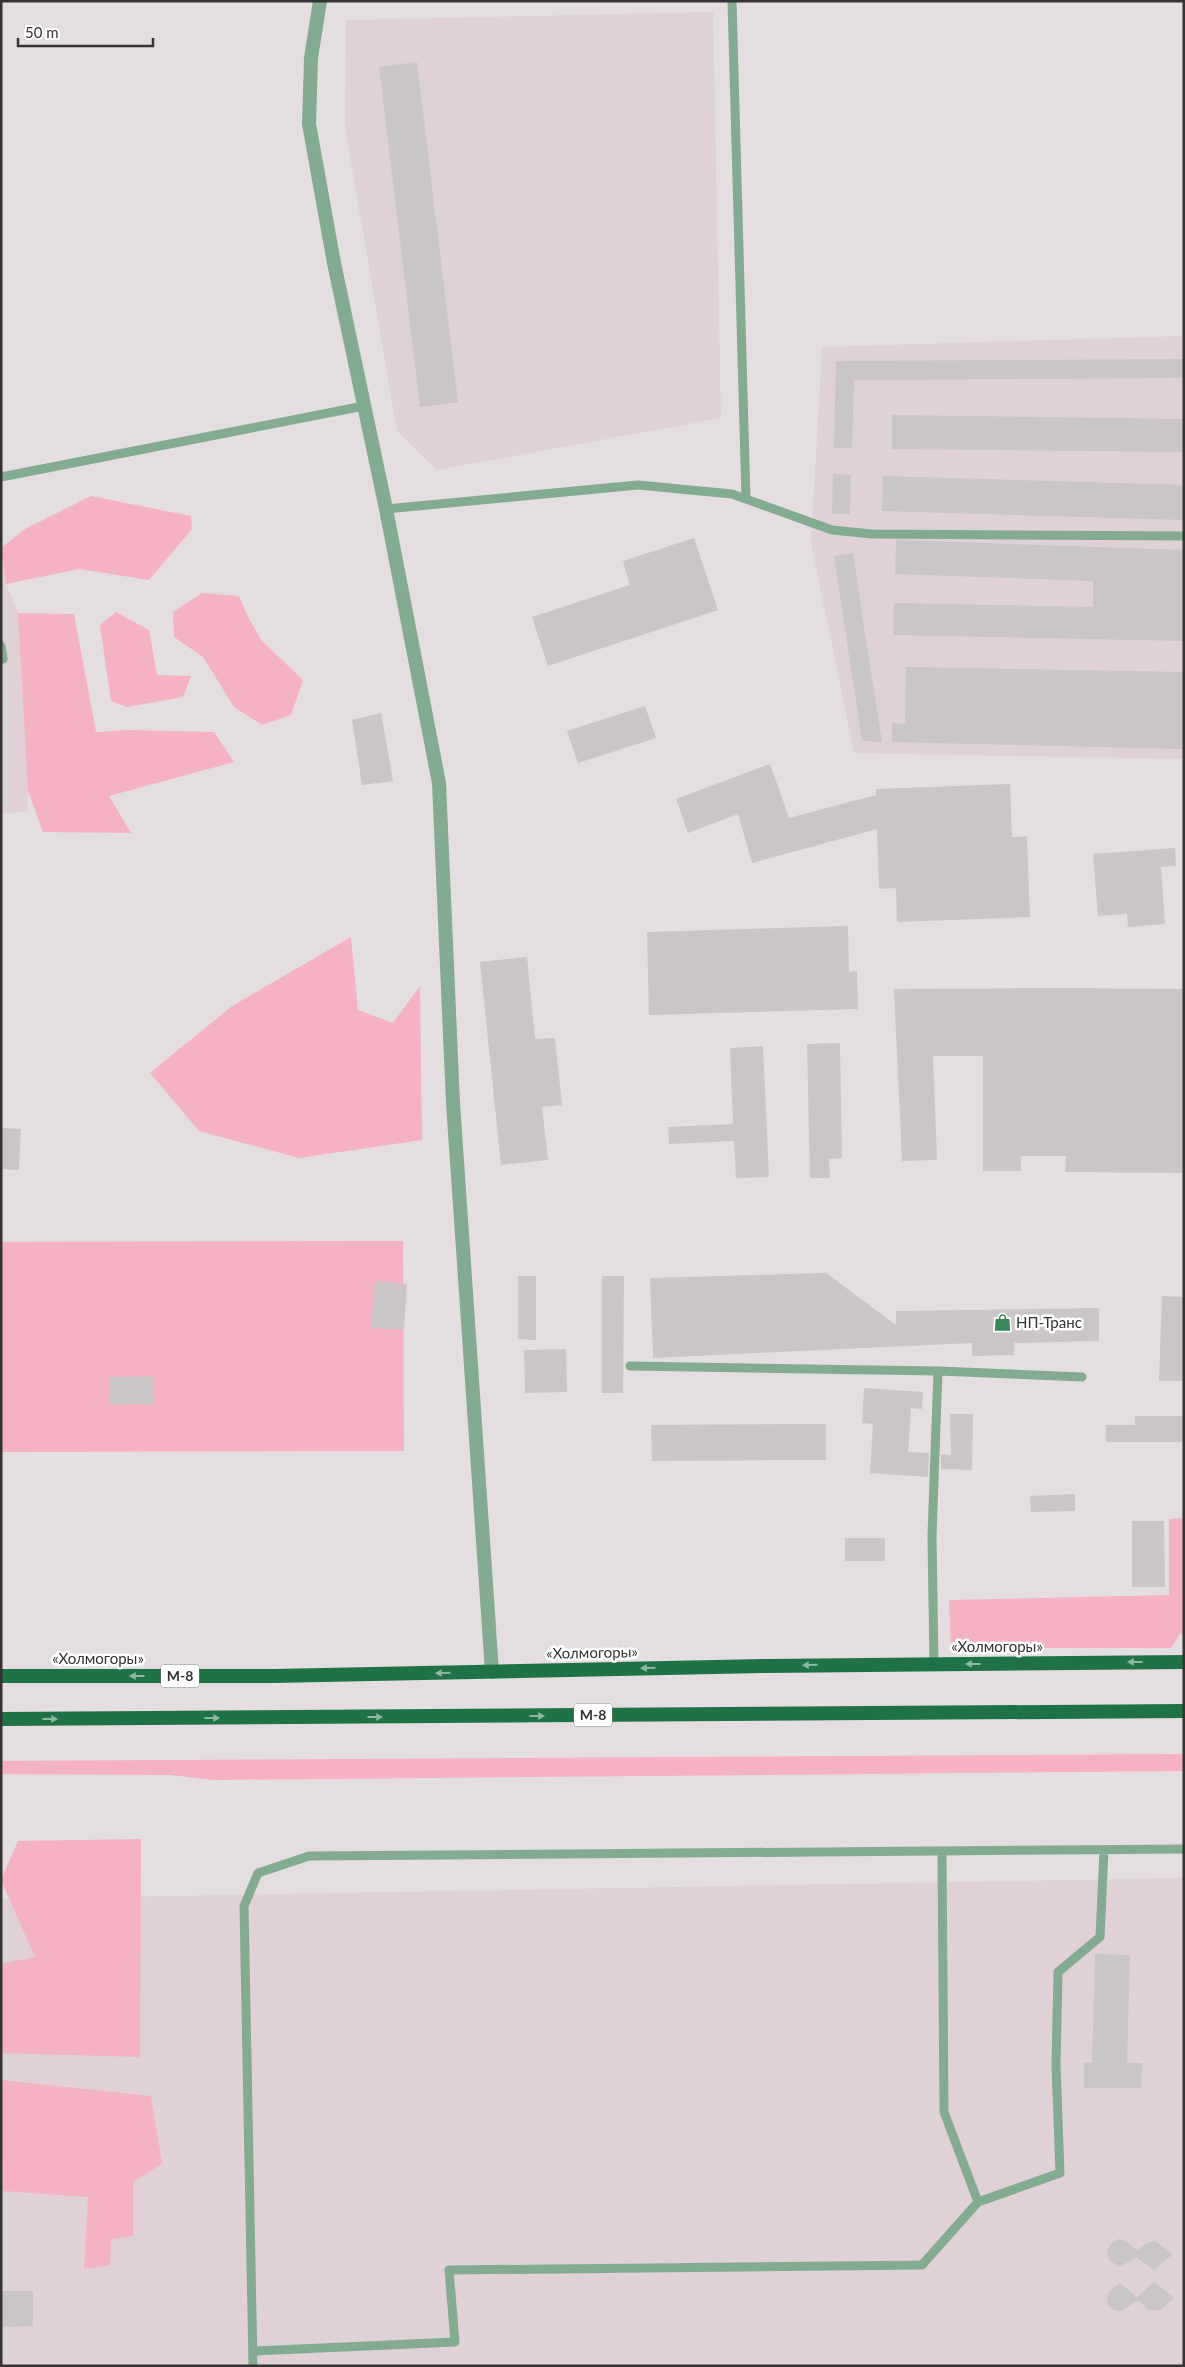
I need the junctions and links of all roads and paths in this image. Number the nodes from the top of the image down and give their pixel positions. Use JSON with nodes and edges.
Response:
{"nodes":[{"id":1,"x":320,"y":1,"type":"edge"},
{"id":2,"x":732,"y":1,"type":"edge"},
{"id":3,"x":364,"y":406,"type":"junction"},
{"id":4,"x":1,"y":477,"type":"edge"},
{"id":5,"x":746,"y":499,"type":"junction"},
{"id":6,"x":386,"y":509,"type":"junction"},
{"id":7,"x":1184,"y":536,"type":"edge"},
{"id":8,"x":1,"y":646,"type":"edge"},
{"id":9,"x":3,"y":659,"type":"dead end"},
{"id":10,"x":630,"y":1366,"type":"dead end"},
{"id":11,"x":938,"y":1371,"type":"junction"},
{"id":12,"x":1082,"y":1377,"type":"dead end"},
{"id":13,"x":1184,"y":1662,"type":"edge"},
{"id":14,"x":934,"y":1664,"type":"junction"},
{"id":15,"x":492,"y":1672,"type":"junction"},
{"id":16,"x":1,"y":1676,"type":"edge"},
{"id":17,"x":1184,"y":1711,"type":"edge"},
{"id":18,"x":1,"y":1720,"type":"edge"},
{"id":19,"x":1104,"y":1850,"type":"junction"},
{"id":20,"x":1184,"y":1850,"type":"edge"},
{"id":21,"x":942,"y":1851,"type":"junction"},
{"id":22,"x":978,"y":2202,"type":"junction"},
{"id":23,"x":253,"y":2351,"type":"junction"},
{"id":24,"x":253,"y":2366,"type":"edge"}],
"edges":[{"from":1,"to":3,"type":"street"},
{"from":2,"to":5,"type":"lane"},
{"from":3,"to":4,"type":"lane"},
{"from":3,"to":6,"type":"street"},
{"from":5,"to":6,"type":"lane"},
{"from":5,"to":7,"type":"lane"},
{"from":6,"to":15,"type":"street"},
{"from":8,"to":9,"type":"lane"},
{"from":10,"to":11,"type":"lane"},
{"from":11,"to":12,"type":"lane"},
{"from":11,"to":14,"type":"lane"},
{"from":13,"to":14,"type":"highway","name":"«Холмогоры»","number":"М-8","one_way":true},
{"from":14,"to":15,"type":"highway","name":"«Холмогоры»","number":"М-8","one_way":true},
{"from":15,"to":16,"type":"highway","name":"«Холмогоры»","number":"М-8","one_way":true},
{"from":18,"to":17,"type":"highway","number":"М-8","one_way":true},
{"from":19,"to":20,"type":"lane"},
{"from":19,"to":21,"type":"lane"},
{"from":19,"to":22,"type":"lane"},
{"from":21,"to":22,"type":"lane"},
{"from":21,"to":23,"type":"lane"},
{"from":22,"to":23,"type":"lane"},
{"from":23,"to":24,"type":"lane"}]}
